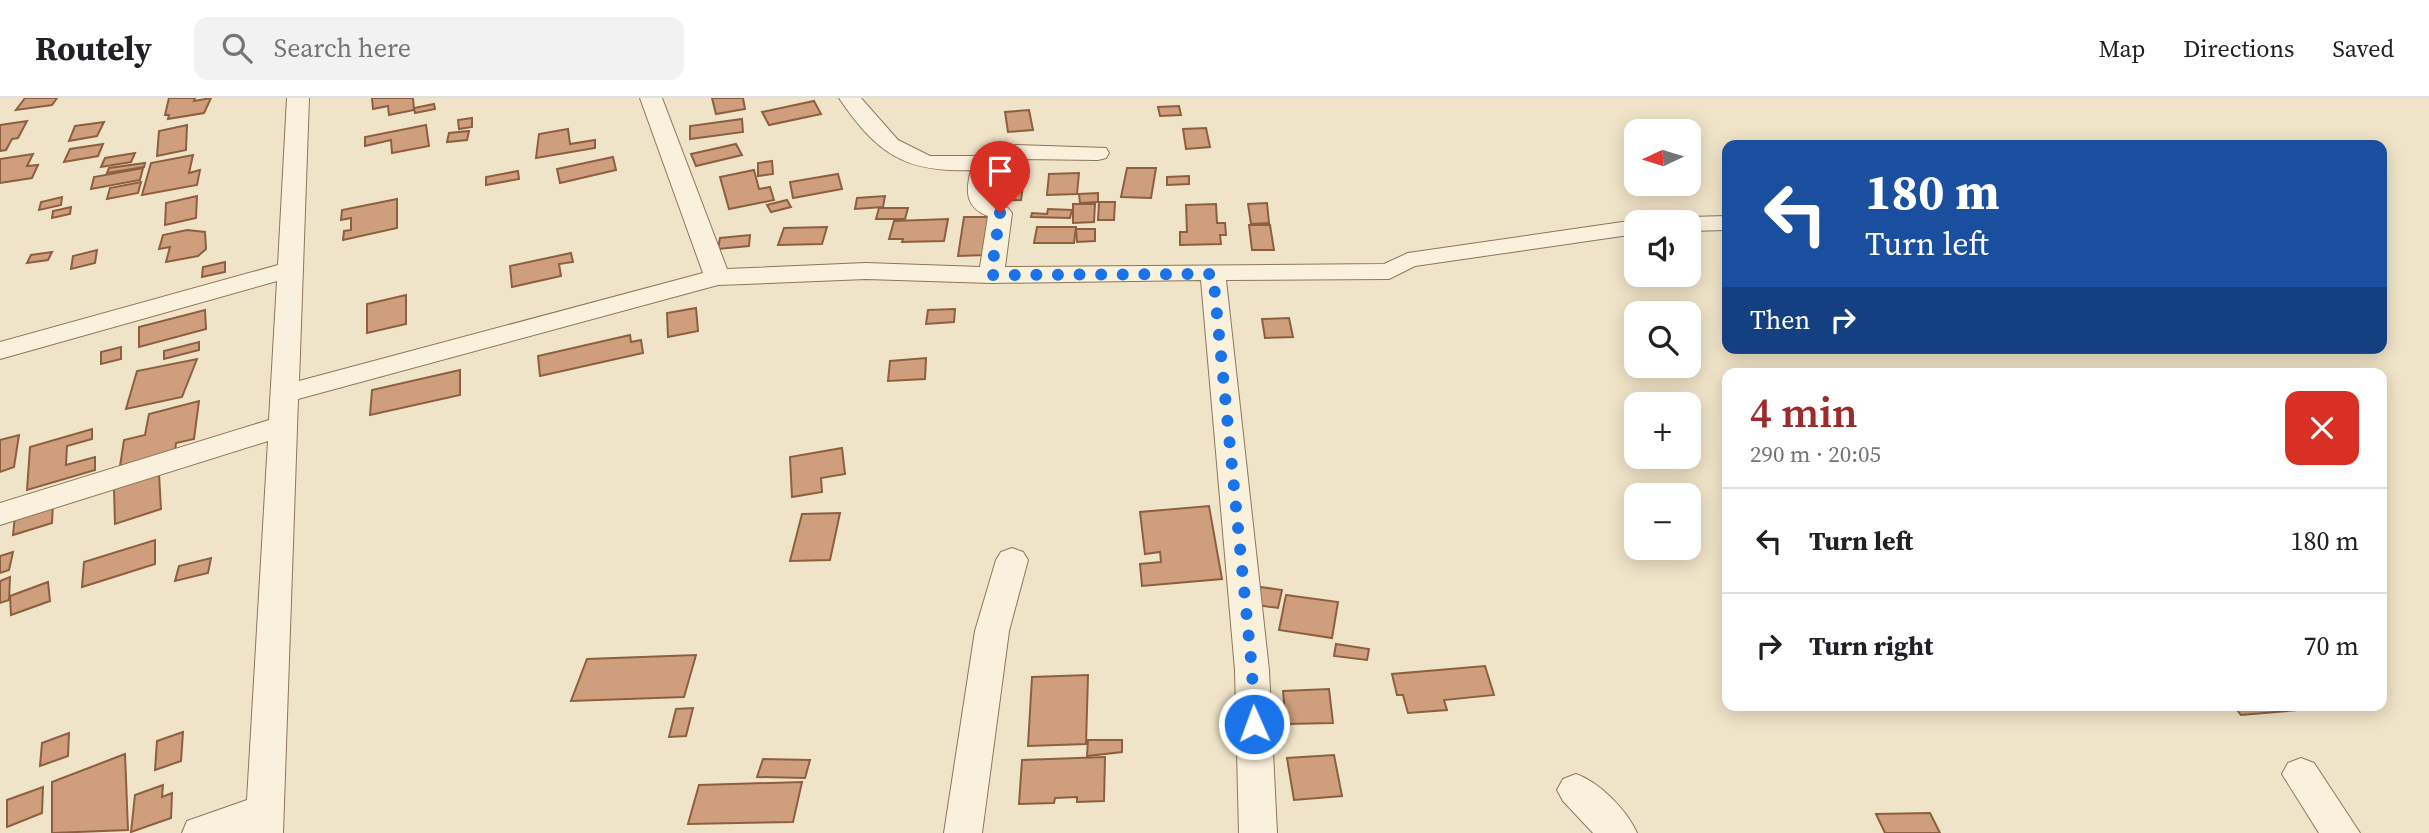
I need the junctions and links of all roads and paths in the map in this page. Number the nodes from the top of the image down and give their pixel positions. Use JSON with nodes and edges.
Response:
{"nodes":[{"id":1,"x":298,"y":98,"type":"edge"},
{"id":2,"x":650,"y":98,"type":"edge"},
{"id":3,"x":850,"y":98,"type":"edge"},
{"id":4,"x":1098,"y":153,"type":"dead end"},
{"id":5,"x":987,"y":163,"type":"junction"},
{"id":6,"x":1722,"y":223,"type":"edge"},
{"id":7,"x":1701,"y":224,"type":"edge"},
{"id":8,"x":1624,"y":229,"type":"edge"},
{"id":9,"x":290,"y":269,"type":"junction"},
{"id":10,"x":1213,"y":274,"type":"junction"},
{"id":11,"x":991,"y":275,"type":"junction"},
{"id":12,"x":718,"y":277,"type":"junction"},
{"id":13,"x":0,"y":351,"type":"edge"},
{"id":14,"x":284,"y":394,"type":"junction"},
{"id":15,"x":282,"y":426,"type":"junction"},
{"id":16,"x":0,"y":514,"type":"edge"},
{"id":17,"x":1012,"y":560,"type":"dead end"},
{"id":18,"x":2301,"y":774,"type":"dead end"},
{"id":19,"x":1576,"y":790,"type":"dead end"},
{"id":20,"x":265,"y":822,"type":"edge"},
{"id":21,"x":201,"y":833,"type":"edge"},
{"id":22,"x":962,"y":833,"type":"edge"},
{"id":23,"x":1258,"y":833,"type":"edge"},
{"id":24,"x":1618,"y":833,"type":"edge"},
{"id":25,"x":2341,"y":833,"type":"edge"}],
"edges":[{"from":1,"to":9,"type":"street"},
{"from":2,"to":12,"type":"street"},
{"from":3,"to":5,"type":"street"},
{"from":4,"to":5,"type":"street"},
{"from":5,"to":11,"type":"street"},
{"from":6,"to":7,"type":"street"},
{"from":8,"to":10,"type":"street"},
{"from":9,"to":13,"type":"street"},
{"from":9,"to":14,"type":"street"},
{"from":10,"to":11,"type":"street"},
{"from":10,"to":23,"type":"street"},
{"from":11,"to":12,"type":"street"},
{"from":12,"to":14,"type":"street"},
{"from":14,"to":15,"type":"street"},
{"from":15,"to":16,"type":"street"},
{"from":15,"to":20,"type":"street"},
{"from":17,"to":22,"type":"street"},
{"from":18,"to":25,"type":"street"},
{"from":19,"to":24,"type":"street"},
{"from":20,"to":21,"type":"street"}]}
